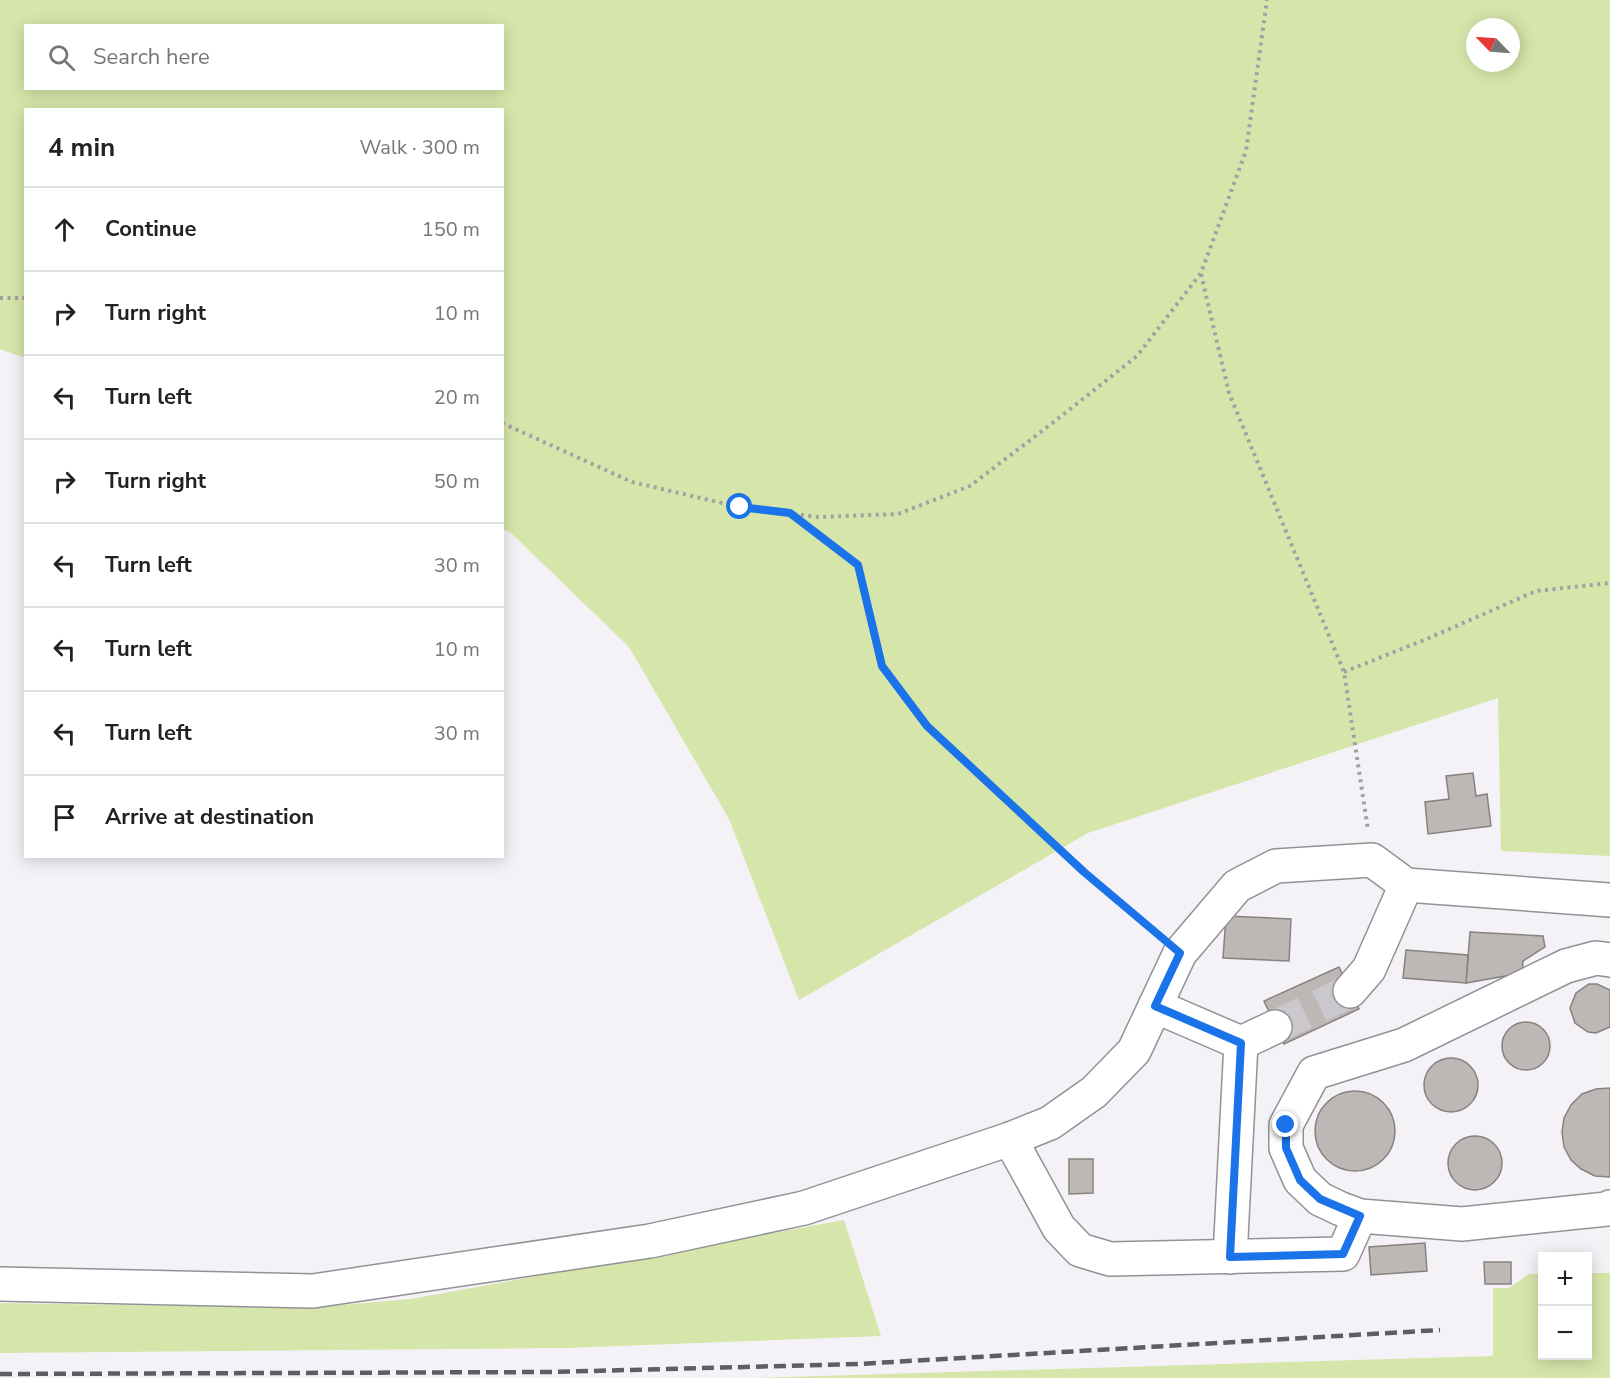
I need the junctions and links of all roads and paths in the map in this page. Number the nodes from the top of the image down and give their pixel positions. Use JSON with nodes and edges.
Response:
{"nodes":[{"id":1,"x":1267,"y":0,"type":"edge"},
{"id":2,"x":1201,"y":273,"type":"junction"},
{"id":3,"x":0,"y":298,"type":"edge"},
{"id":4,"x":24,"y":298,"type":"edge"},
{"id":5,"x":504,"y":424,"type":"edge"},
{"id":6,"x":790,"y":513,"type":"junction"},
{"id":7,"x":1610,"y":583,"type":"edge"},
{"id":8,"x":1344,"y":672,"type":"junction"},
{"id":9,"x":1372,"y":860,"type":"junction"},
{"id":10,"x":1406,"y":885,"type":"junction"},
{"id":11,"x":1610,"y":900,"type":"edge"},
{"id":12,"x":1180,"y":953,"type":"junction"},
{"id":13,"x":1610,"y":960,"type":"edge"},
{"id":14,"x":1350,"y":991,"type":"tunnel mouth"},
{"id":15,"x":1155,"y":1006,"type":"junction"},
{"id":16,"x":1275,"y":1027,"type":"tunnel mouth"},
{"id":17,"x":1241,"y":1043,"type":"junction"},
{"id":18,"x":1010,"y":1139,"type":"junction"},
{"id":19,"x":1610,"y":1207,"type":"edge"},
{"id":20,"x":1360,"y":1216,"type":"junction"},
{"id":21,"x":1230,"y":1257,"type":"junction"},
{"id":22,"x":0,"y":1284,"type":"edge"}],
"edges":[{"from":1,"to":2,"type":"path"},
{"from":2,"to":6,"type":"path"},
{"from":2,"to":8,"type":"path"},
{"from":3,"to":4,"type":"path"},
{"from":5,"to":6,"type":"path"},
{"from":6,"to":12,"type":"path"},
{"from":7,"to":8,"type":"path"},
{"from":8,"to":9,"type":"path"},
{"from":9,"to":10,"type":"lane"},
{"from":9,"to":12,"type":"lane"},
{"from":10,"to":11,"type":"lane"},
{"from":10,"to":14,"type":"lane"},
{"from":12,"to":15,"type":"lane"},
{"from":13,"to":20,"type":"lane"},
{"from":15,"to":17,"type":"lane"},
{"from":15,"to":18,"type":"lane"},
{"from":16,"to":17,"type":"lane"},
{"from":17,"to":21,"type":"lane"},
{"from":18,"to":21,"type":"lane"},
{"from":18,"to":22,"type":"lane"},
{"from":19,"to":20,"type":"lane"},
{"from":20,"to":21,"type":"lane"}]}
